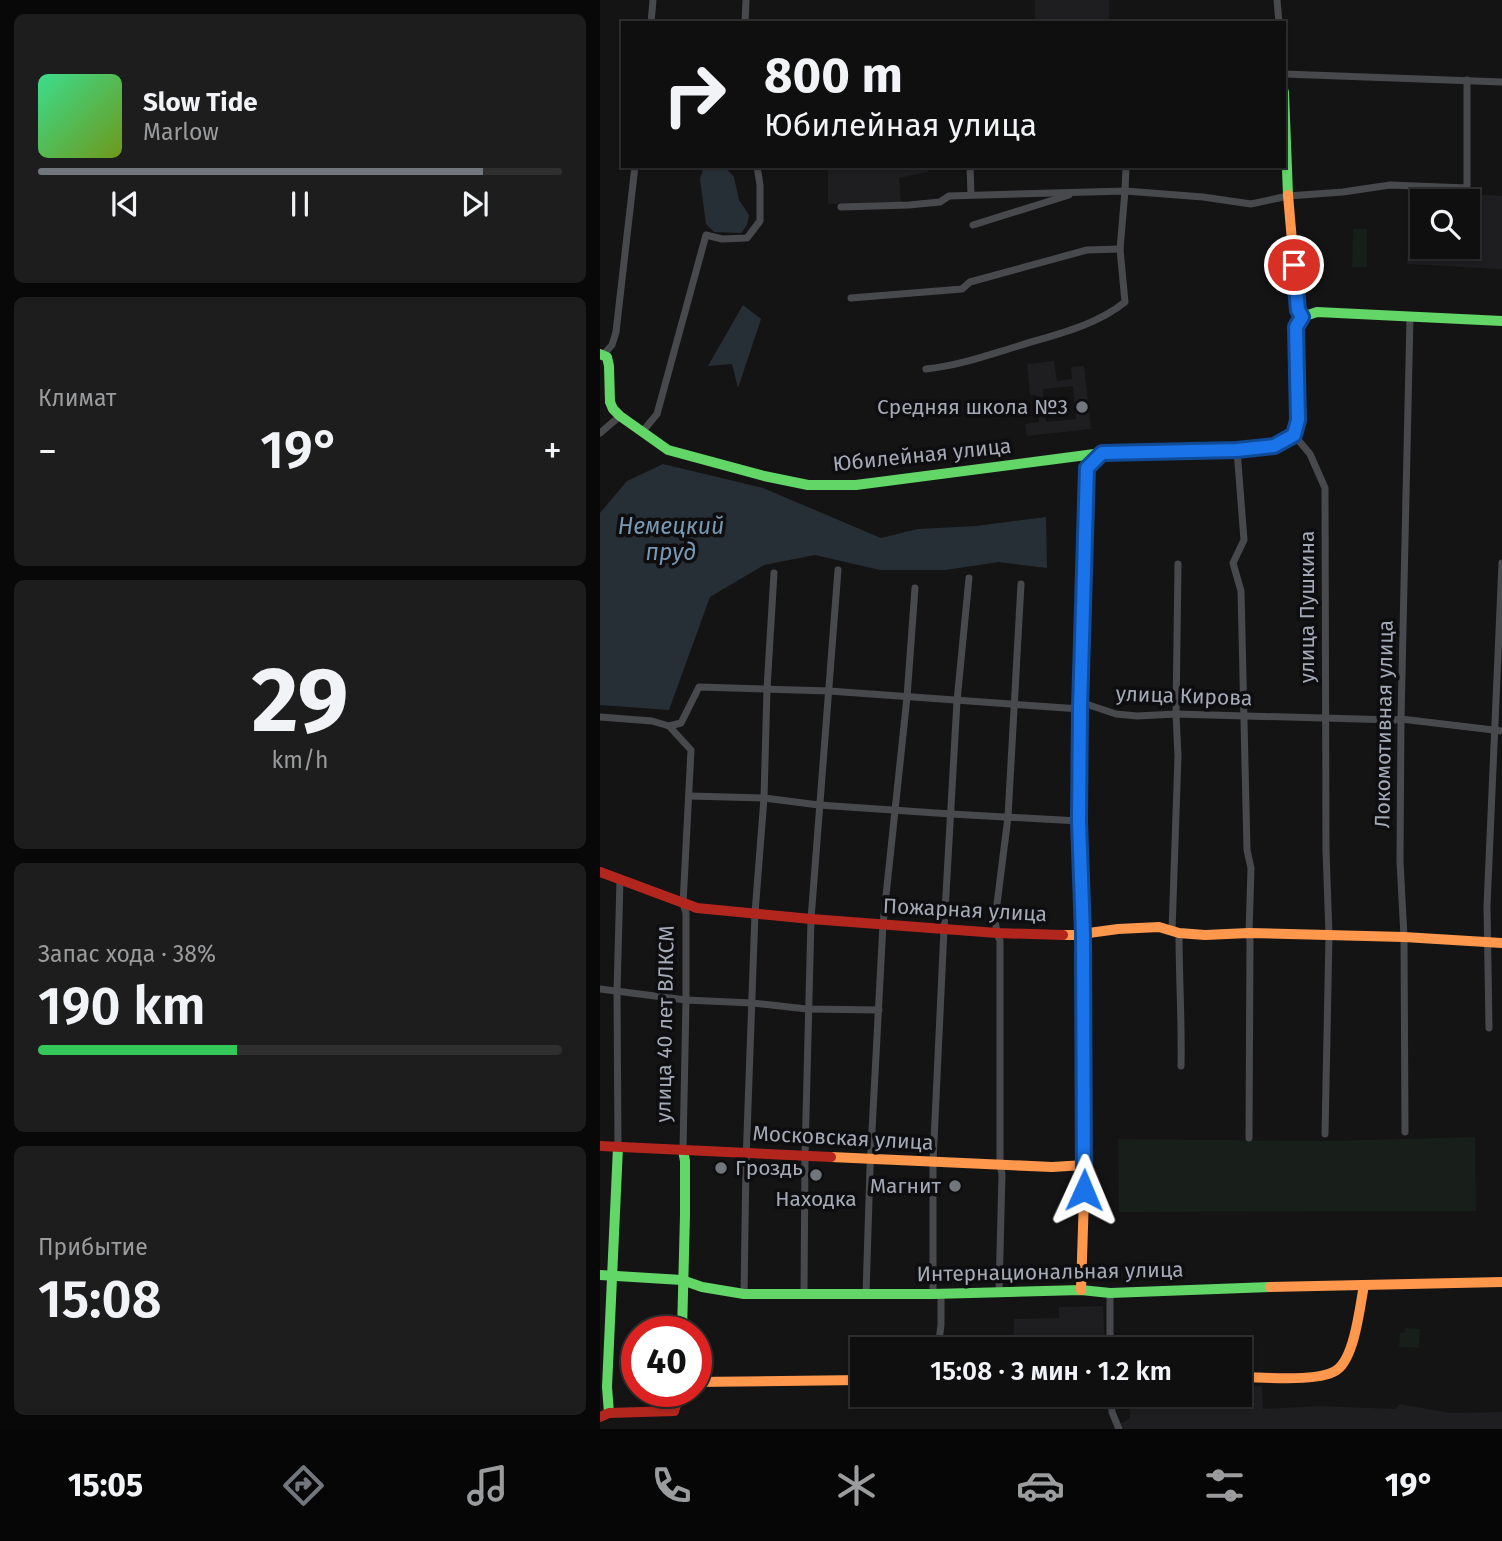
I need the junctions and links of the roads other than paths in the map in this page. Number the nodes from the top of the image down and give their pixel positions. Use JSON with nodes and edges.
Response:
{"nodes":[{"id":1,"x":653,"y":0,"type":"edge"},
{"id":2,"x":746,"y":0,"type":"edge"},
{"id":3,"x":1277,"y":0,"type":"edge"},
{"id":4,"x":651,"y":21,"type":"edge"},
{"id":5,"x":745,"y":21,"type":"edge"},
{"id":6,"x":1279,"y":21,"type":"edge"},
{"id":7,"x":1286,"y":74,"type":"edge"},
{"id":8,"x":1467,"y":80,"type":"junction"},
{"id":9,"x":1502,"y":82,"type":"edge"},
{"id":10,"x":1286,"y":144,"type":"edge"},
{"id":11,"x":635,"y":168,"type":"edge"},
{"id":12,"x":757,"y":168,"type":"edge"},
{"id":13,"x":970,"y":168,"type":"edge"},
{"id":14,"x":1126,"y":168,"type":"edge"},
{"id":15,"x":1125,"y":191,"type":"junction"},
{"id":16,"x":1079,"y":192,"type":"junction"},
{"id":17,"x":971,"y":195,"type":"junction"},
{"id":18,"x":1288,"y":196,"type":"junction"},
{"id":19,"x":841,"y":207,"type":"dead end"},
{"id":20,"x":973,"y":225,"type":"dead end"},
{"id":21,"x":1120,"y":249,"type":"junction"},
{"id":22,"x":851,"y":298,"type":"dead end"},
{"id":23,"x":1302,"y":317,"type":"junction"},
{"id":24,"x":1410,"y":317,"type":"junction"},
{"id":25,"x":1502,"y":321,"type":"edge"},
{"id":26,"x":602,"y":355,"type":"edge"},
{"id":27,"x":926,"y":369,"type":"dead end"},
{"id":28,"x":620,"y":416,"type":"junction"},
{"id":29,"x":643,"y":432,"type":"junction"},
{"id":30,"x":600,"y":433,"type":"edge"},
{"id":31,"x":1294,"y":435,"type":"junction"},
{"id":32,"x":1237,"y":450,"type":"junction"},
{"id":33,"x":1102,"y":453,"type":"junction"},
{"id":34,"x":1502,"y":563,"type":"edge"},
{"id":35,"x":1178,"y":564,"type":"dead end"},
{"id":36,"x":838,"y":570,"type":"dead end"},
{"id":37,"x":774,"y":573,"type":"dead end"},
{"id":38,"x":969,"y":578,"type":"dead end"},
{"id":39,"x":1021,"y":584,"type":"dead end"},
{"id":40,"x":915,"y":588,"type":"dead end"},
{"id":41,"x":767,"y":689,"type":"junction"},
{"id":42,"x":829,"y":691,"type":"junction"},
{"id":43,"x":907,"y":697,"type":"junction"},
{"id":44,"x":957,"y":701,"type":"junction"},
{"id":45,"x":1014,"y":704,"type":"junction"},
{"id":46,"x":1080,"y":709,"type":"junction"},
{"id":47,"x":1176,"y":714,"type":"junction"},
{"id":48,"x":1243,"y":716,"type":"junction"},
{"id":49,"x":600,"y":717,"type":"edge"},
{"id":50,"x":1327,"y":718,"type":"junction"},
{"id":51,"x":1401,"y":719,"type":"junction"},
{"id":52,"x":669,"y":726,"type":"junction"},
{"id":53,"x":1499,"y":730,"type":"edge"},
{"id":54,"x":689,"y":796,"type":"junction"},
{"id":55,"x":764,"y":798,"type":"junction"},
{"id":56,"x":819,"y":805,"type":"junction"},
{"id":57,"x":894,"y":810,"type":"junction"},
{"id":58,"x":951,"y":814,"type":"junction"},
{"id":59,"x":1008,"y":817,"type":"junction"},
{"id":60,"x":1079,"y":821,"type":"junction"},
{"id":61,"x":600,"y":872,"type":"edge"},
{"id":62,"x":620,"y":880,"type":"junction"},
{"id":63,"x":683,"y":904,"type":"junction"},
{"id":64,"x":755,"y":913,"type":"junction"},
{"id":65,"x":811,"y":919,"type":"junction"},
{"id":66,"x":883,"y":924,"type":"junction"},
{"id":67,"x":944,"y":929,"type":"junction"},
{"id":68,"x":1175,"y":932,"type":"junction"},
{"id":69,"x":997,"y":933,"type":"junction"},
{"id":70,"x":1249,"y":933,"type":"junction"},
{"id":71,"x":1083,"y":934,"type":"junction"},
{"id":72,"x":1329,"y":935,"type":"junction"},
{"id":73,"x":1404,"y":937,"type":"junction"},
{"id":74,"x":1487,"y":941,"type":"junction"},
{"id":75,"x":1502,"y":943,"type":"edge"},
{"id":76,"x":600,"y":989,"type":"edge"},
{"id":77,"x":617,"y":991,"type":"junction"},
{"id":78,"x":686,"y":1000,"type":"junction"},
{"id":79,"x":752,"y":1003,"type":"junction"},
{"id":80,"x":808,"y":1009,"type":"junction"},
{"id":81,"x":879,"y":1010,"type":"junction"},
{"id":82,"x":1488,"y":1028,"type":"dead end"},
{"id":83,"x":1181,"y":1066,"type":"dead end"},
{"id":84,"x":1405,"y":1132,"type":"dead end"},
{"id":85,"x":1326,"y":1134,"type":"dead end"},
{"id":86,"x":1249,"y":1138,"type":"dead end"},
{"id":87,"x":600,"y":1146,"type":"edge"},
{"id":88,"x":618,"y":1147,"type":"junction"},
{"id":89,"x":683,"y":1150,"type":"junction"},
{"id":90,"x":747,"y":1152,"type":"junction"},
{"id":91,"x":805,"y":1156,"type":"junction"},
{"id":92,"x":871,"y":1159,"type":"junction"},
{"id":93,"x":933,"y":1162,"type":"junction"},
{"id":94,"x":1000,"y":1165,"type":"junction"},
{"id":95,"x":1085,"y":1165,"type":"junction"},
{"id":96,"x":600,"y":1275,"type":"edge"},
{"id":97,"x":612,"y":1276,"type":"junction"},
{"id":98,"x":682,"y":1280,"type":"junction"},
{"id":99,"x":1502,"y":1282,"type":"edge"},
{"id":100,"x":1364,"y":1285,"type":"junction"},
{"id":101,"x":1081,"y":1290,"type":"junction"},
{"id":102,"x":999,"y":1292,"type":"junction"},
{"id":103,"x":804,"y":1293,"type":"junction"},
{"id":104,"x":1110,"y":1293,"type":"junction"},
{"id":105,"x":744,"y":1294,"type":"junction"},
{"id":106,"x":866,"y":1294,"type":"junction"},
{"id":107,"x":937,"y":1294,"type":"junction"},
{"id":108,"x":682,"y":1316,"type":"edge"},
{"id":109,"x":938,"y":1337,"type":"edge"},
{"id":110,"x":1110,"y":1337,"type":"edge"},
{"id":111,"x":1252,"y":1377,"type":"edge"},
{"id":112,"x":850,"y":1380,"type":"edge"},
{"id":113,"x":712,"y":1382,"type":"edge"},
{"id":114,"x":676,"y":1407,"type":"edge"},
{"id":115,"x":1112,"y":1407,"type":"edge"},
{"id":116,"x":604,"y":1415,"type":"edge"},
{"id":117,"x":1119,"y":1429,"type":"edge"}],
"edges":[{"from":1,"to":4,"type":"street"},
{"from":2,"to":5,"type":"street"},
{"from":3,"to":6,"type":"street"},
{"from":7,"to":8,"type":"street"},
{"from":8,"to":9,"type":"street"},
{"from":8,"to":18,"type":"street"},
{"from":10,"to":18,"type":"street"},
{"from":11,"to":26,"type":"street"},
{"from":12,"to":29,"type":"street"},
{"from":13,"to":17,"type":"street"},
{"from":14,"to":15,"type":"street"},
{"from":15,"to":16,"type":"street"},
{"from":15,"to":18,"type":"street"},
{"from":15,"to":21,"type":"street"},
{"from":16,"to":17,"type":"street"},
{"from":16,"to":20,"type":"street"},
{"from":17,"to":19,"type":"street"},
{"from":18,"to":23,"type":"street"},
{"from":21,"to":22,"type":"street"},
{"from":21,"to":27,"type":"street"},
{"from":23,"to":24,"type":"street"},
{"from":23,"to":31,"type":"street"},
{"from":24,"to":25,"type":"street"},
{"from":24,"to":51,"type":"street","name":"Локомотивная улица"},
{"from":26,"to":28,"type":"street"},
{"from":28,"to":29,"type":"street","name":"Юбилейная улица"},
{"from":28,"to":30,"type":"street"},
{"from":29,"to":33,"type":"street","name":"Юбилейная улица"},
{"from":31,"to":32,"type":"street","name":"Юбилейная улица"},
{"from":31,"to":50,"type":"street","name":"улица Пушкина"},
{"from":32,"to":33,"type":"street","name":"Юбилейная улица"},
{"from":32,"to":48,"type":"street"},
{"from":33,"to":46,"type":"street"},
{"from":34,"to":53,"type":"street"},
{"from":35,"to":47,"type":"street"},
{"from":36,"to":42,"type":"street"},
{"from":37,"to":41,"type":"street"},
{"from":38,"to":44,"type":"street"},
{"from":39,"to":45,"type":"street"},
{"from":40,"to":43,"type":"street"},
{"from":41,"to":42,"type":"street","name":"улица Кирова"},
{"from":41,"to":52,"type":"street","name":"улица Кирова"},
{"from":41,"to":55,"type":"street"},
{"from":42,"to":43,"type":"street","name":"улица Кирова"},
{"from":42,"to":56,"type":"street"},
{"from":43,"to":44,"type":"street","name":"улица Кирова"},
{"from":43,"to":57,"type":"street"},
{"from":44,"to":45,"type":"street","name":"улица Кирова"},
{"from":44,"to":58,"type":"street"},
{"from":45,"to":46,"type":"street","name":"улица Кирова"},
{"from":45,"to":59,"type":"street"},
{"from":46,"to":47,"type":"street","name":"улица Кирова"},
{"from":46,"to":60,"type":"street"},
{"from":47,"to":48,"type":"street","name":"улица Кирова"},
{"from":47,"to":68,"type":"street"},
{"from":48,"to":50,"type":"street","name":"улица Кирова"},
{"from":48,"to":70,"type":"street"},
{"from":49,"to":52,"type":"street"},
{"from":50,"to":51,"type":"street","name":"улица Кирова"},
{"from":50,"to":72,"type":"street","name":"улица Пушкина"},
{"from":51,"to":53,"type":"street","name":"улица Кирова"},
{"from":51,"to":73,"type":"street","name":"Локомотивная улица"},
{"from":52,"to":54,"type":"street","name":"улица 40 лет ВЛКСМ"},
{"from":53,"to":74,"type":"street"},
{"from":54,"to":55,"type":"street"},
{"from":54,"to":63,"type":"street","name":"улица 40 лет ВЛКСМ"},
{"from":55,"to":56,"type":"street"},
{"from":55,"to":64,"type":"street"},
{"from":56,"to":57,"type":"street"},
{"from":56,"to":65,"type":"street"},
{"from":57,"to":58,"type":"street"},
{"from":57,"to":66,"type":"street"},
{"from":58,"to":59,"type":"street"},
{"from":58,"to":67,"type":"street"},
{"from":59,"to":60,"type":"street"},
{"from":59,"to":69,"type":"street"},
{"from":60,"to":71,"type":"street"},
{"from":61,"to":62,"type":"street","name":"Пожарная улица"},
{"from":62,"to":63,"type":"street","name":"Пожарная улица"},
{"from":62,"to":77,"type":"street"},
{"from":63,"to":64,"type":"street","name":"Пожарная улица"},
{"from":63,"to":78,"type":"street","name":"улица 40 лет ВЛКСМ"},
{"from":64,"to":65,"type":"street","name":"Пожарная улица"},
{"from":64,"to":79,"type":"street"},
{"from":65,"to":66,"type":"street","name":"Пожарная улица"},
{"from":65,"to":80,"type":"street"},
{"from":66,"to":67,"type":"street","name":"Пожарная улица"},
{"from":66,"to":81,"type":"street"},
{"from":67,"to":69,"type":"street","name":"Пожарная улица"},
{"from":67,"to":93,"type":"street"},
{"from":68,"to":70,"type":"street","name":"Пожарная улица"},
{"from":68,"to":71,"type":"street","name":"Пожарная улица"},
{"from":68,"to":83,"type":"street"},
{"from":69,"to":71,"type":"street","name":"Пожарная улица"},
{"from":69,"to":94,"type":"street"},
{"from":70,"to":72,"type":"street","name":"Пожарная улица"},
{"from":70,"to":86,"type":"street"},
{"from":71,"to":95,"type":"street"},
{"from":72,"to":73,"type":"street","name":"Пожарная улица"},
{"from":72,"to":85,"type":"street","name":"улица Пушкина"},
{"from":73,"to":74,"type":"street","name":"Пожарная улица"},
{"from":73,"to":84,"type":"street","name":"Локомотивная улица"},
{"from":74,"to":75,"type":"street","name":"Пожарная улица"},
{"from":74,"to":82,"type":"street"},
{"from":76,"to":77,"type":"street"},
{"from":77,"to":78,"type":"street"},
{"from":77,"to":88,"type":"street"},
{"from":78,"to":79,"type":"street"},
{"from":78,"to":89,"type":"street","name":"улица 40 лет ВЛКСМ"},
{"from":79,"to":80,"type":"street"},
{"from":79,"to":90,"type":"street"},
{"from":80,"to":81,"type":"street"},
{"from":80,"to":91,"type":"street"},
{"from":81,"to":92,"type":"street"},
{"from":87,"to":88,"type":"street","name":"Московская улица"},
{"from":88,"to":89,"type":"street","name":"Московская улица"},
{"from":88,"to":97,"type":"street"},
{"from":89,"to":90,"type":"street","name":"Московская улица"},
{"from":89,"to":98,"type":"street","name":"улица 40 лет ВЛКСМ"},
{"from":90,"to":91,"type":"street","name":"Московская улица"},
{"from":90,"to":105,"type":"street"},
{"from":91,"to":92,"type":"street","name":"Московская улица"},
{"from":91,"to":103,"type":"street"},
{"from":92,"to":93,"type":"street","name":"Московская улица"},
{"from":92,"to":106,"type":"street"},
{"from":93,"to":94,"type":"street","name":"Московская улица"},
{"from":93,"to":107,"type":"street"},
{"from":94,"to":95,"type":"street","name":"Московская улица"},
{"from":94,"to":102,"type":"street"},
{"from":95,"to":101,"type":"street"},
{"from":96,"to":97,"type":"street","name":"Интернациональная улица"},
{"from":97,"to":98,"type":"street","name":"Интернациональная улица"},
{"from":97,"to":116,"type":"street"},
{"from":98,"to":105,"type":"street","name":"Интернациональная улица"},
{"from":98,"to":108,"type":"street","name":"улица 40 лет ВЛКСМ"},
{"from":99,"to":100,"type":"street","name":"Интернациональная улица"},
{"from":100,"to":104,"type":"street","name":"Интернациональная улица"},
{"from":100,"to":111,"type":"street"},
{"from":101,"to":102,"type":"street","name":"Интернациональная улица"},
{"from":101,"to":104,"type":"street","name":"Интернациональная улица"},
{"from":102,"to":107,"type":"street","name":"Интернациональная улица"},
{"from":103,"to":105,"type":"street","name":"Интернациональная улица"},
{"from":103,"to":106,"type":"street","name":"Интернациональная улица"},
{"from":104,"to":110,"type":"street"},
{"from":106,"to":107,"type":"street","name":"Интернациональная улица"},
{"from":107,"to":109,"type":"street"},
{"from":112,"to":113,"type":"street"},
{"from":114,"to":116,"type":"street"},
{"from":115,"to":117,"type":"street"}]}
